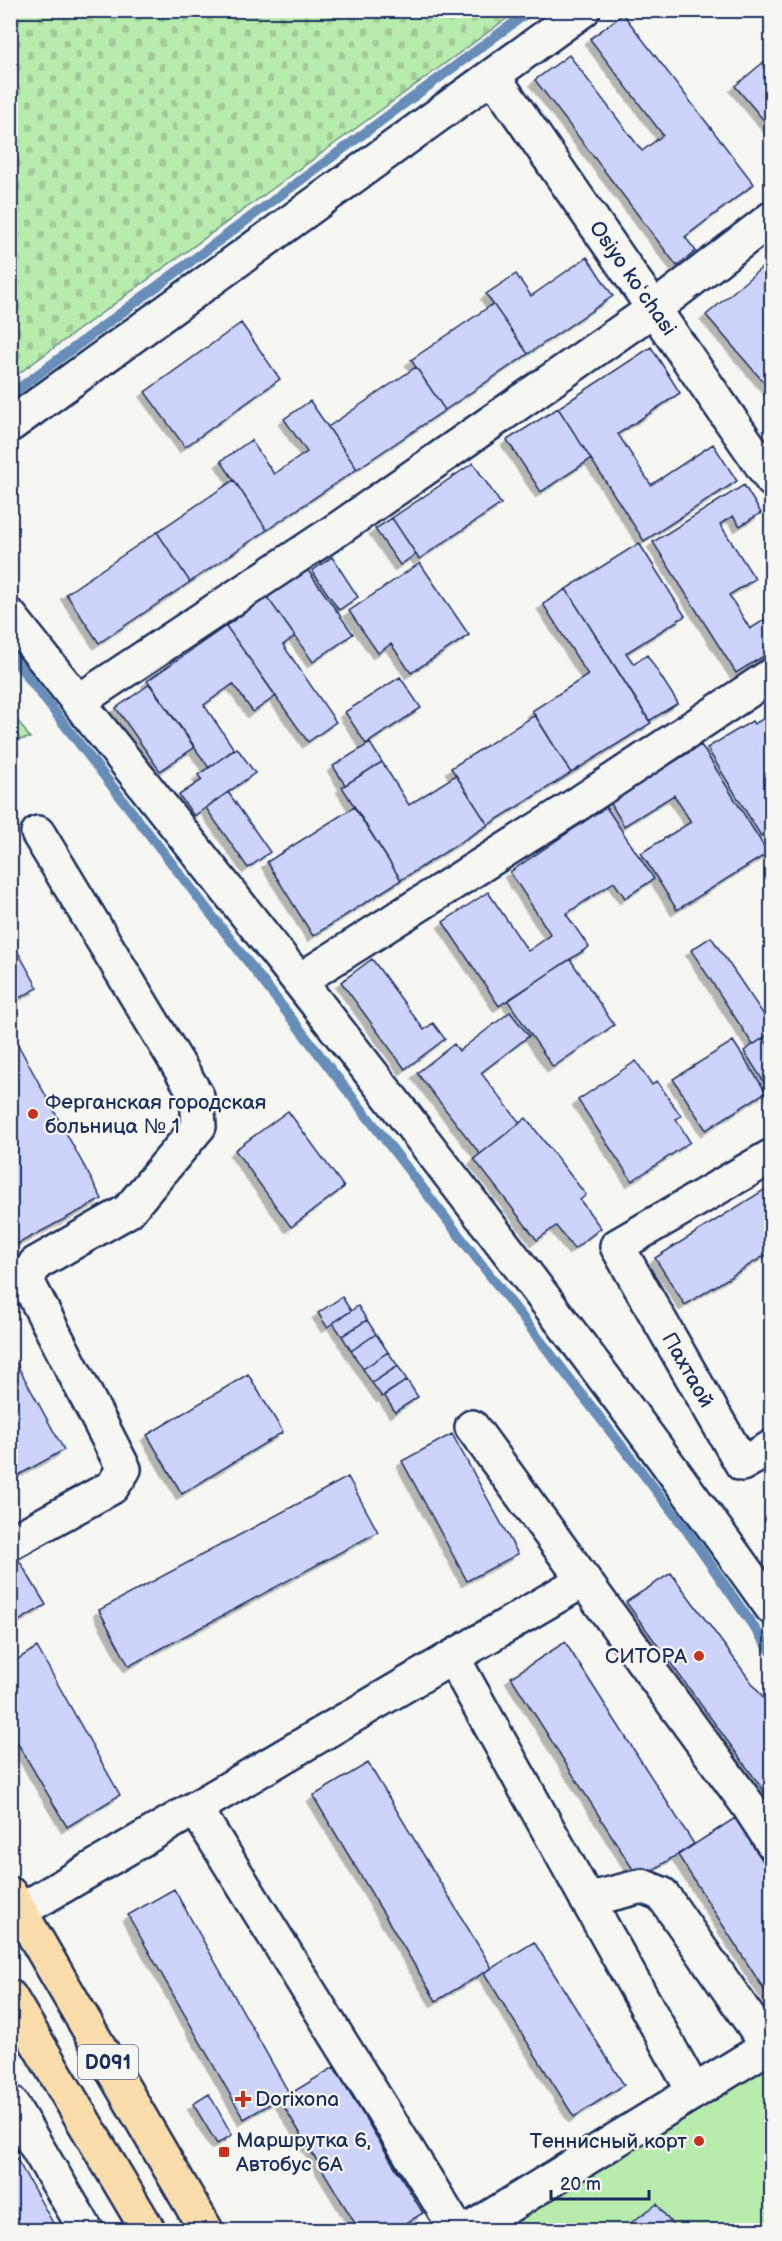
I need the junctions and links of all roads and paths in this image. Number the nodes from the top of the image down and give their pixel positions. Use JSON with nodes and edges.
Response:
{"nodes":[{"id":1,"x":557,"y":10,"type":"edge"},
{"id":2,"x":583,"y":10,"type":"edge"},
{"id":3,"x":493,"y":76,"type":"junction"},
{"id":4,"x":771,"y":218,"type":"edge"},
{"id":5,"x":655,"y":308,"type":"junction"},
{"id":6,"x":10,"y":414,"type":"edge"},
{"id":7,"x":10,"y":424,"type":"edge"},
{"id":8,"x":771,"y":480,"type":"edge"},
{"id":9,"x":10,"y":599,"type":"edge"},
{"id":10,"x":10,"y":615,"type":"edge"},
{"id":11,"x":771,"y":675,"type":"edge"},
{"id":12,"x":88,"y":695,"type":"junction"},
{"id":13,"x":38,"y":832,"type":"dead end"},
{"id":14,"x":308,"y":975,"type":"junction"},
{"id":15,"x":771,"y":1156,"type":"edge"},
{"id":16,"x":472,"y":1427,"type":"dead end"},
{"id":17,"x":771,"y":1447,"type":"edge"},
{"id":18,"x":13,"y":1535,"type":"edge"},
{"id":19,"x":584,"y":1580,"type":"junction"},
{"id":20,"x":771,"y":1589,"type":"edge"},
{"id":21,"x":771,"y":1608,"type":"edge"},
{"id":22,"x":453,"y":1658,"type":"junction"},
{"id":23,"x":196,"y":1809,"type":"junction"},
{"id":24,"x":771,"y":1842,"type":"edge"},
{"id":25,"x":587,"y":1900,"type":"junction"},
{"id":26,"x":15,"y":1903,"type":"edge"},
{"id":27,"x":10,"y":1997,"type":"edge"},
{"id":28,"x":770,"y":2045,"type":"edge"},
{"id":29,"x":694,"y":2092,"type":"junction"},
{"id":30,"x":10,"y":2102,"type":"edge"},
{"id":31,"x":86,"y":2230,"type":"edge"},
{"id":32,"x":148,"y":2230,"type":"edge"},
{"id":33,"x":206,"y":2230,"type":"edge"},
{"id":34,"x":457,"y":2230,"type":"edge"},
{"id":35,"x":469,"y":2230,"type":"edge"}],
"edges":[{"from":1,"to":6,"type":"street"},
{"from":2,"to":3,"type":"street"},
{"from":3,"to":5,"type":"street","name":"Osiyo koʻchasi"},
{"from":3,"to":7,"type":"street"},
{"from":4,"to":5,"type":"street"},
{"from":5,"to":8,"type":"street","name":"Osiyo koʻchasi"},
{"from":5,"to":12,"type":"street"},
{"from":9,"to":12,"type":"street"},
{"from":10,"to":21,"type":"street"},
{"from":11,"to":14,"type":"street"},
{"from":12,"to":14,"type":"street"},
{"from":13,"to":18,"type":"street"},
{"from":14,"to":20,"type":"street"},
{"from":15,"to":17,"type":"street","name":"Пахтаой"},
{"from":16,"to":19,"type":"street"},
{"from":19,"to":22,"type":"street"},
{"from":19,"to":24,"type":"street"},
{"from":22,"to":23,"type":"street"},
{"from":22,"to":25,"type":"street"},
{"from":23,"to":26,"type":"street"},
{"from":23,"to":34,"type":"street"},
{"from":25,"to":28,"type":"street"},
{"from":25,"to":29,"type":"street"},
{"from":26,"to":33,"type":"highway","number":"D091"},
{"from":27,"to":32,"type":"highway","number":"D091"},
{"from":28,"to":29,"type":"street"},
{"from":29,"to":35,"type":"street"},
{"from":30,"to":31,"type":"street"}]}
